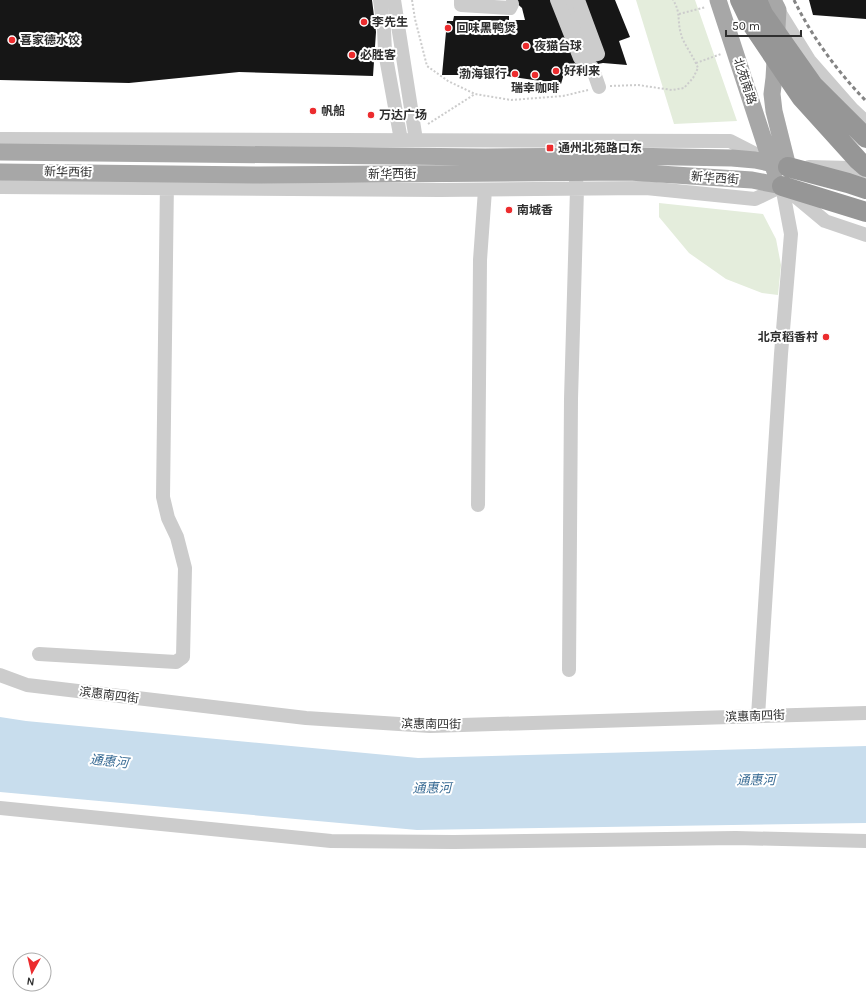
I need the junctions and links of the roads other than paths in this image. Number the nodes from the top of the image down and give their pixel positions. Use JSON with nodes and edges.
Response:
{"nodes":[{"id":1,"x":380,"y":0,"type":"edge"},
{"id":2,"x":394,"y":0,"type":"edge"},
{"id":3,"x":461,"y":0,"type":"edge"},
{"id":4,"x":557,"y":0,"type":"edge"},
{"id":5,"x":567,"y":0,"type":"edge"},
{"id":6,"x":578,"y":0,"type":"edge"},
{"id":7,"x":740,"y":0,"type":"edge"},
{"id":8,"x":757,"y":0,"type":"edge"},
{"id":9,"x":777,"y":3,"type":"edge"},
{"id":10,"x":512,"y":4,"type":"dead end"},
{"id":11,"x":712,"y":4,"type":"edge"},
{"id":12,"x":586,"y":43,"type":"junction"},
{"id":13,"x":599,"y":87,"type":"road end"},
{"id":14,"x":866,"y":122,"type":"edge"},
{"id":15,"x":866,"y":138,"type":"edge"},
{"id":16,"x":0,"y":139,"type":"edge"},
{"id":17,"x":401,"y":140,"type":"junction"},
{"id":18,"x":416,"y":140,"type":"junction"},
{"id":19,"x":0,"y":152,"type":"edge"},
{"id":20,"x":780,"y":164,"type":"junction"},
{"id":21,"x":866,"y":167,"type":"edge"},
{"id":22,"x":0,"y":172,"type":"edge"},
{"id":23,"x":866,"y":173,"type":"edge"},
{"id":24,"x":167,"y":181,"type":"junction"},
{"id":25,"x":576,"y":181,"type":"junction"},
{"id":26,"x":782,"y":186,"type":"junction"},
{"id":27,"x":0,"y":187,"type":"edge"},
{"id":28,"x":866,"y":189,"type":"edge"},
{"id":29,"x":486,"y":190,"type":"junction"},
{"id":30,"x":866,"y":212,"type":"edge"},
{"id":31,"x":866,"y":235,"type":"edge"},
{"id":32,"x":478,"y":505,"type":"dead end"},
{"id":33,"x":39,"y":654,"type":"dead end"},
{"id":34,"x":569,"y":670,"type":"dead end"},
{"id":35,"x":0,"y":675,"type":"edge"},
{"id":36,"x":866,"y":713,"type":"edge"},
{"id":37,"x":758,"y":716,"type":"junction"},
{"id":38,"x":0,"y":808,"type":"edge"},
{"id":39,"x":866,"y":841,"type":"edge"}],
"edges":[{"from":1,"to":17,"type":"street"},
{"from":2,"to":18,"type":"street"},
{"from":3,"to":10,"type":"street"},
{"from":4,"to":12,"type":"street","bridge":true},
{"from":5,"to":12,"type":"street"},
{"from":6,"to":12,"type":"street","bridge":true},
{"from":7,"to":21,"type":"highway","bridge":true},
{"from":8,"to":15,"type":"highway","bridge":true},
{"from":9,"to":14,"type":"street"},
{"from":9,"to":20,"type":"main road","name":"北苑南路"},
{"from":11,"to":20,"type":"main road","name":"北苑南路"},
{"from":12,"to":13,"type":"street"},
{"from":16,"to":17,"type":"street"},
{"from":17,"to":18,"type":"street"},
{"from":18,"to":20,"type":"street"},
{"from":19,"to":20,"type":"main road","name":"新华西街"},
{"from":20,"to":23,"type":"street"},
{"from":20,"to":26,"type":"main road"},
{"from":20,"to":28,"type":"highway"},
{"from":22,"to":24,"type":"main road","name":"新华西街"},
{"from":24,"to":25,"type":"main road","name":"新华西街"},
{"from":24,"to":27,"type":"street"},
{"from":24,"to":29,"type":"street"},
{"from":24,"to":33,"type":"street"},
{"from":25,"to":26,"type":"main road","name":"新华西街"},
{"from":25,"to":29,"type":"street"},
{"from":25,"to":34,"type":"street"},
{"from":26,"to":30,"type":"highway"},
{"from":26,"to":31,"type":"street"},
{"from":26,"to":37,"type":"street"},
{"from":29,"to":32,"type":"street"},
{"from":35,"to":37,"type":"street","name":"滨惠南四街"},
{"from":36,"to":37,"type":"street","name":"滨惠南四街"},
{"from":38,"to":39,"type":"street"}]}
